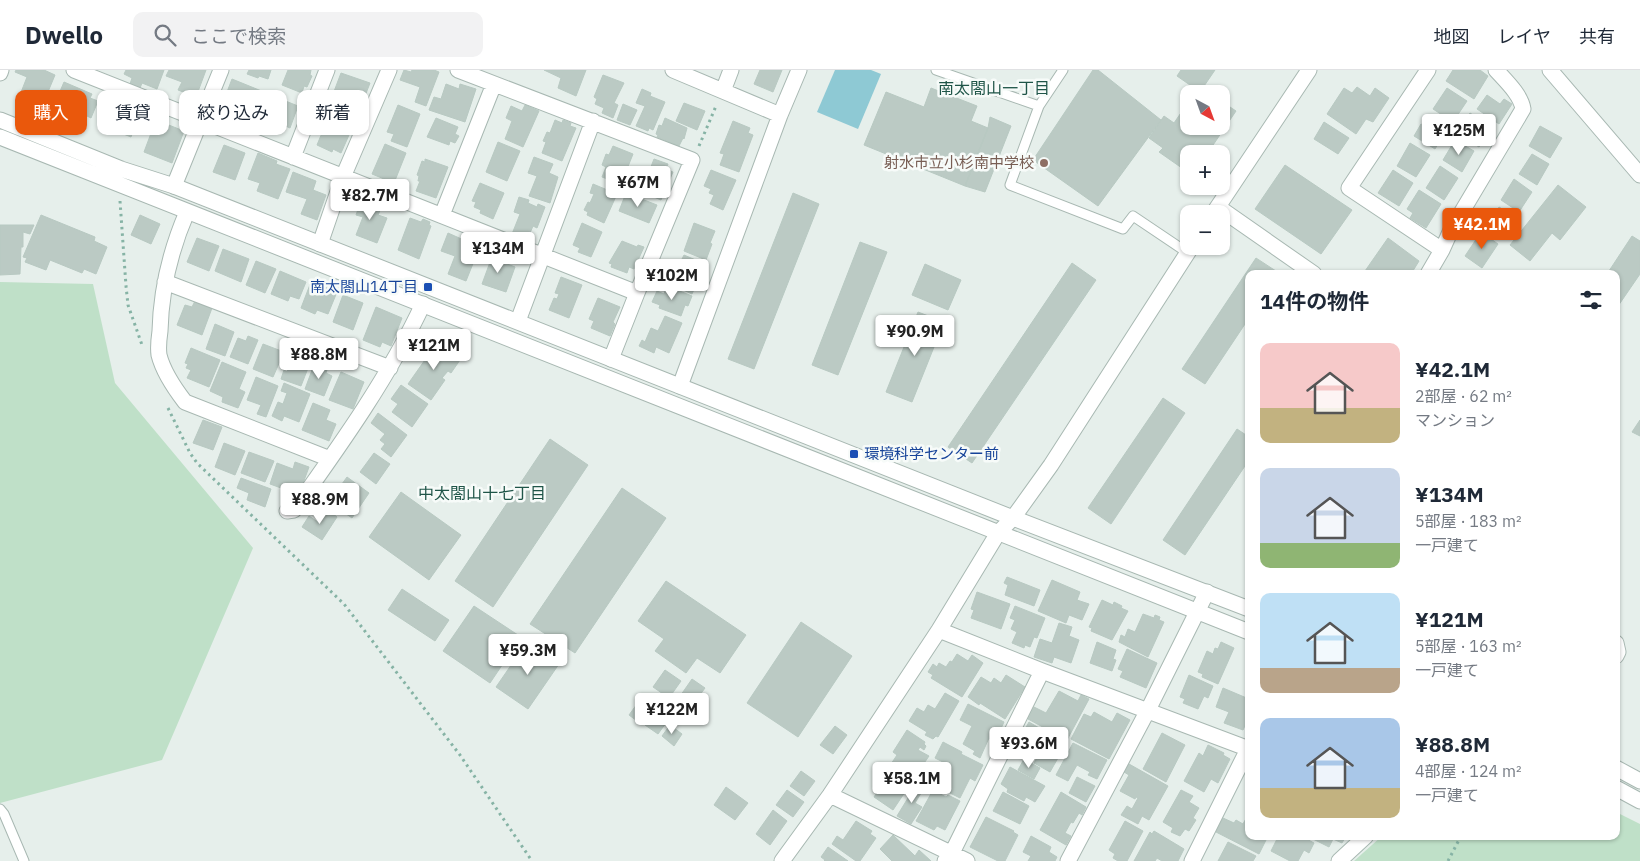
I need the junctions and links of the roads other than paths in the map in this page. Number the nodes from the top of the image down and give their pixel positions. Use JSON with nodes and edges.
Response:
{"nodes":[{"id":1,"x":74,"y":70,"type":"edge"},
{"id":2,"x":221,"y":70,"type":"edge"},
{"id":3,"x":327,"y":70,"type":"edge"},
{"id":4,"x":389,"y":70,"type":"edge"},
{"id":5,"x":458,"y":70,"type":"edge"},
{"id":6,"x":672,"y":70,"type":"edge"},
{"id":7,"x":731,"y":70,"type":"edge"},
{"id":8,"x":799,"y":70,"type":"edge"},
{"id":9,"x":936,"y":70,"type":"edge"},
{"id":10,"x":1064,"y":70,"type":"edge"},
{"id":11,"x":1308,"y":70,"type":"edge"},
{"id":12,"x":1428,"y":70,"type":"edge"},
{"id":13,"x":1496,"y":70,"type":"edge"},
{"id":14,"x":1550,"y":70,"type":"edge"},
{"id":15,"x":113,"y":77,"type":"edge"},
{"id":16,"x":494,"y":84,"type":"junction"},
{"id":17,"x":213,"y":90,"type":"edge"},
{"id":18,"x":722,"y":91,"type":"junction"},
{"id":19,"x":1039,"y":106,"type":"junction"},
{"id":20,"x":179,"y":111,"type":"edge"},
{"id":21,"x":780,"y":115,"type":"junction"},
{"id":22,"x":0,"y":120,"type":"edge"},
{"id":23,"x":593,"y":121,"type":"junction"},
{"id":24,"x":196,"y":135,"type":"edge"},
{"id":25,"x":235,"y":135,"type":"edge"},
{"id":26,"x":0,"y":136,"type":"edge"},
{"id":27,"x":293,"y":157,"type":"junction"},
{"id":28,"x":1640,"y":175,"type":"edge"},
{"id":29,"x":343,"y":177,"type":"junction"},
{"id":30,"x":174,"y":186,"type":"junction"},
{"id":31,"x":1219,"y":205,"type":"edge"},
{"id":32,"x":187,"y":212,"type":"junction"},
{"id":33,"x":442,"y":215,"type":"junction"},
{"id":34,"x":1230,"y":219,"type":"edge"},
{"id":35,"x":320,"y":244,"type":"junction"},
{"id":36,"x":1180,"y":244,"type":"edge"},
{"id":37,"x":1442,"y":250,"type":"junction"},
{"id":38,"x":1187,"y":255,"type":"edge"},
{"id":39,"x":542,"y":256,"type":"junction"},
{"id":40,"x":1308,"y":270,"type":"edge"},
{"id":41,"x":1430,"y":270,"type":"edge"},
{"id":42,"x":165,"y":282,"type":"junction"},
{"id":43,"x":637,"y":293,"type":"junction"},
{"id":44,"x":423,"y":304,"type":"junction"},
{"id":45,"x":518,"y":321,"type":"junction"},
{"id":46,"x":611,"y":359,"type":"junction"},
{"id":47,"x":390,"y":368,"type":"junction"},
{"id":48,"x":680,"y":386,"type":"junction"},
{"id":49,"x":330,"y":459,"type":"junction"},
{"id":50,"x":287,"y":511,"type":"dead end"},
{"id":51,"x":1014,"y":518,"type":"junction"},
{"id":52,"x":998,"y":532,"type":"junction"},
{"id":53,"x":1207,"y":592,"type":"junction"},
{"id":54,"x":1245,"y":607,"type":"edge"},
{"id":55,"x":1196,"y":611,"type":"junction"},
{"id":56,"x":939,"y":630,"type":"junction"},
{"id":57,"x":1245,"y":630,"type":"edge"},
{"id":58,"x":1042,"y":671,"type":"junction"},
{"id":59,"x":1148,"y":710,"type":"junction"},
{"id":60,"x":1245,"y":748,"type":"edge"},
{"id":61,"x":1245,"y":755,"type":"edge"},
{"id":62,"x":1620,"y":770,"type":"edge"},
{"id":63,"x":1640,"y":781,"type":"edge"},
{"id":64,"x":1620,"y":790,"type":"edge"},
{"id":65,"x":830,"y":795,"type":"junction"},
{"id":66,"x":1640,"y":801,"type":"edge"},
{"id":67,"x":0,"y":809,"type":"edge"},
{"id":68,"x":1362,"y":840,"type":"edge"},
{"id":69,"x":948,"y":857,"type":"edge"},
{"id":70,"x":24,"y":861,"type":"edge"},
{"id":71,"x":782,"y":861,"type":"edge"},
{"id":72,"x":967,"y":861,"type":"edge"},
{"id":73,"x":1068,"y":861,"type":"edge"},
{"id":74,"x":1192,"y":861,"type":"edge"},
{"id":75,"x":1339,"y":861,"type":"edge"}],
"edges":[{"from":1,"to":15,"type":"street"},
{"from":2,"to":17,"type":"street"},
{"from":3,"to":27,"type":"street"},
{"from":4,"to":29,"type":"street"},
{"from":5,"to":16,"type":"street"},
{"from":6,"to":18,"type":"street"},
{"from":7,"to":18,"type":"street"},
{"from":8,"to":21,"type":"street"},
{"from":9,"to":19,"type":"lane"},
{"from":10,"to":19,"type":"lane"},
{"from":11,"to":31,"type":"street"},
{"from":12,"to":37,"type":"street"},
{"from":13,"to":37,"type":"street"},
{"from":14,"to":28,"type":"street"},
{"from":15,"to":20,"type":"street"},
{"from":16,"to":23,"type":"street"},
{"from":16,"to":33,"type":"street"},
{"from":18,"to":21,"type":"street"},
{"from":19,"to":36,"type":"lane"},
{"from":21,"to":48,"type":"street"},
{"from":22,"to":30,"type":"street"},
{"from":23,"to":39,"type":"street"},
{"from":23,"to":43,"type":"street"},
{"from":24,"to":30,"type":"street"},
{"from":25,"to":27,"type":"street"},
{"from":26,"to":32,"type":"street"},
{"from":27,"to":29,"type":"street"},
{"from":29,"to":33,"type":"street"},
{"from":29,"to":35,"type":"street"},
{"from":30,"to":35,"type":"street"},
{"from":32,"to":42,"type":"street"},
{"from":32,"to":44,"type":"street"},
{"from":33,"to":39,"type":"street"},
{"from":34,"to":40,"type":"street"},
{"from":35,"to":45,"type":"street"},
{"from":37,"to":41,"type":"street"},
{"from":38,"to":51,"type":"street"},
{"from":39,"to":43,"type":"street"},
{"from":39,"to":45,"type":"street"},
{"from":42,"to":47,"type":"street"},
{"from":42,"to":49,"type":"street"},
{"from":43,"to":46,"type":"street"},
{"from":44,"to":47,"type":"street"},
{"from":44,"to":52,"type":"street"},
{"from":45,"to":46,"type":"street"},
{"from":46,"to":48,"type":"street"},
{"from":47,"to":49,"type":"street"},
{"from":48,"to":51,"type":"street"},
{"from":49,"to":50,"type":"street"},
{"from":51,"to":52,"type":"street"},
{"from":51,"to":53,"type":"street"},
{"from":52,"to":55,"type":"street"},
{"from":52,"to":56,"type":"street"},
{"from":53,"to":54,"type":"street"},
{"from":53,"to":55,"type":"street"},
{"from":55,"to":57,"type":"street"},
{"from":55,"to":59,"type":"street"},
{"from":56,"to":58,"type":"street"},
{"from":56,"to":65,"type":"street"},
{"from":58,"to":59,"type":"street"},
{"from":58,"to":69,"type":"street"},
{"from":59,"to":60,"type":"street"},
{"from":59,"to":73,"type":"street"},
{"from":61,"to":74,"type":"street"},
{"from":62,"to":63,"type":"street"},
{"from":64,"to":66,"type":"street"},
{"from":65,"to":69,"type":"street"},
{"from":65,"to":71,"type":"street"},
{"from":67,"to":70,"type":"lane"},
{"from":68,"to":75,"type":"street"},
{"from":69,"to":72,"type":"street"}]}
